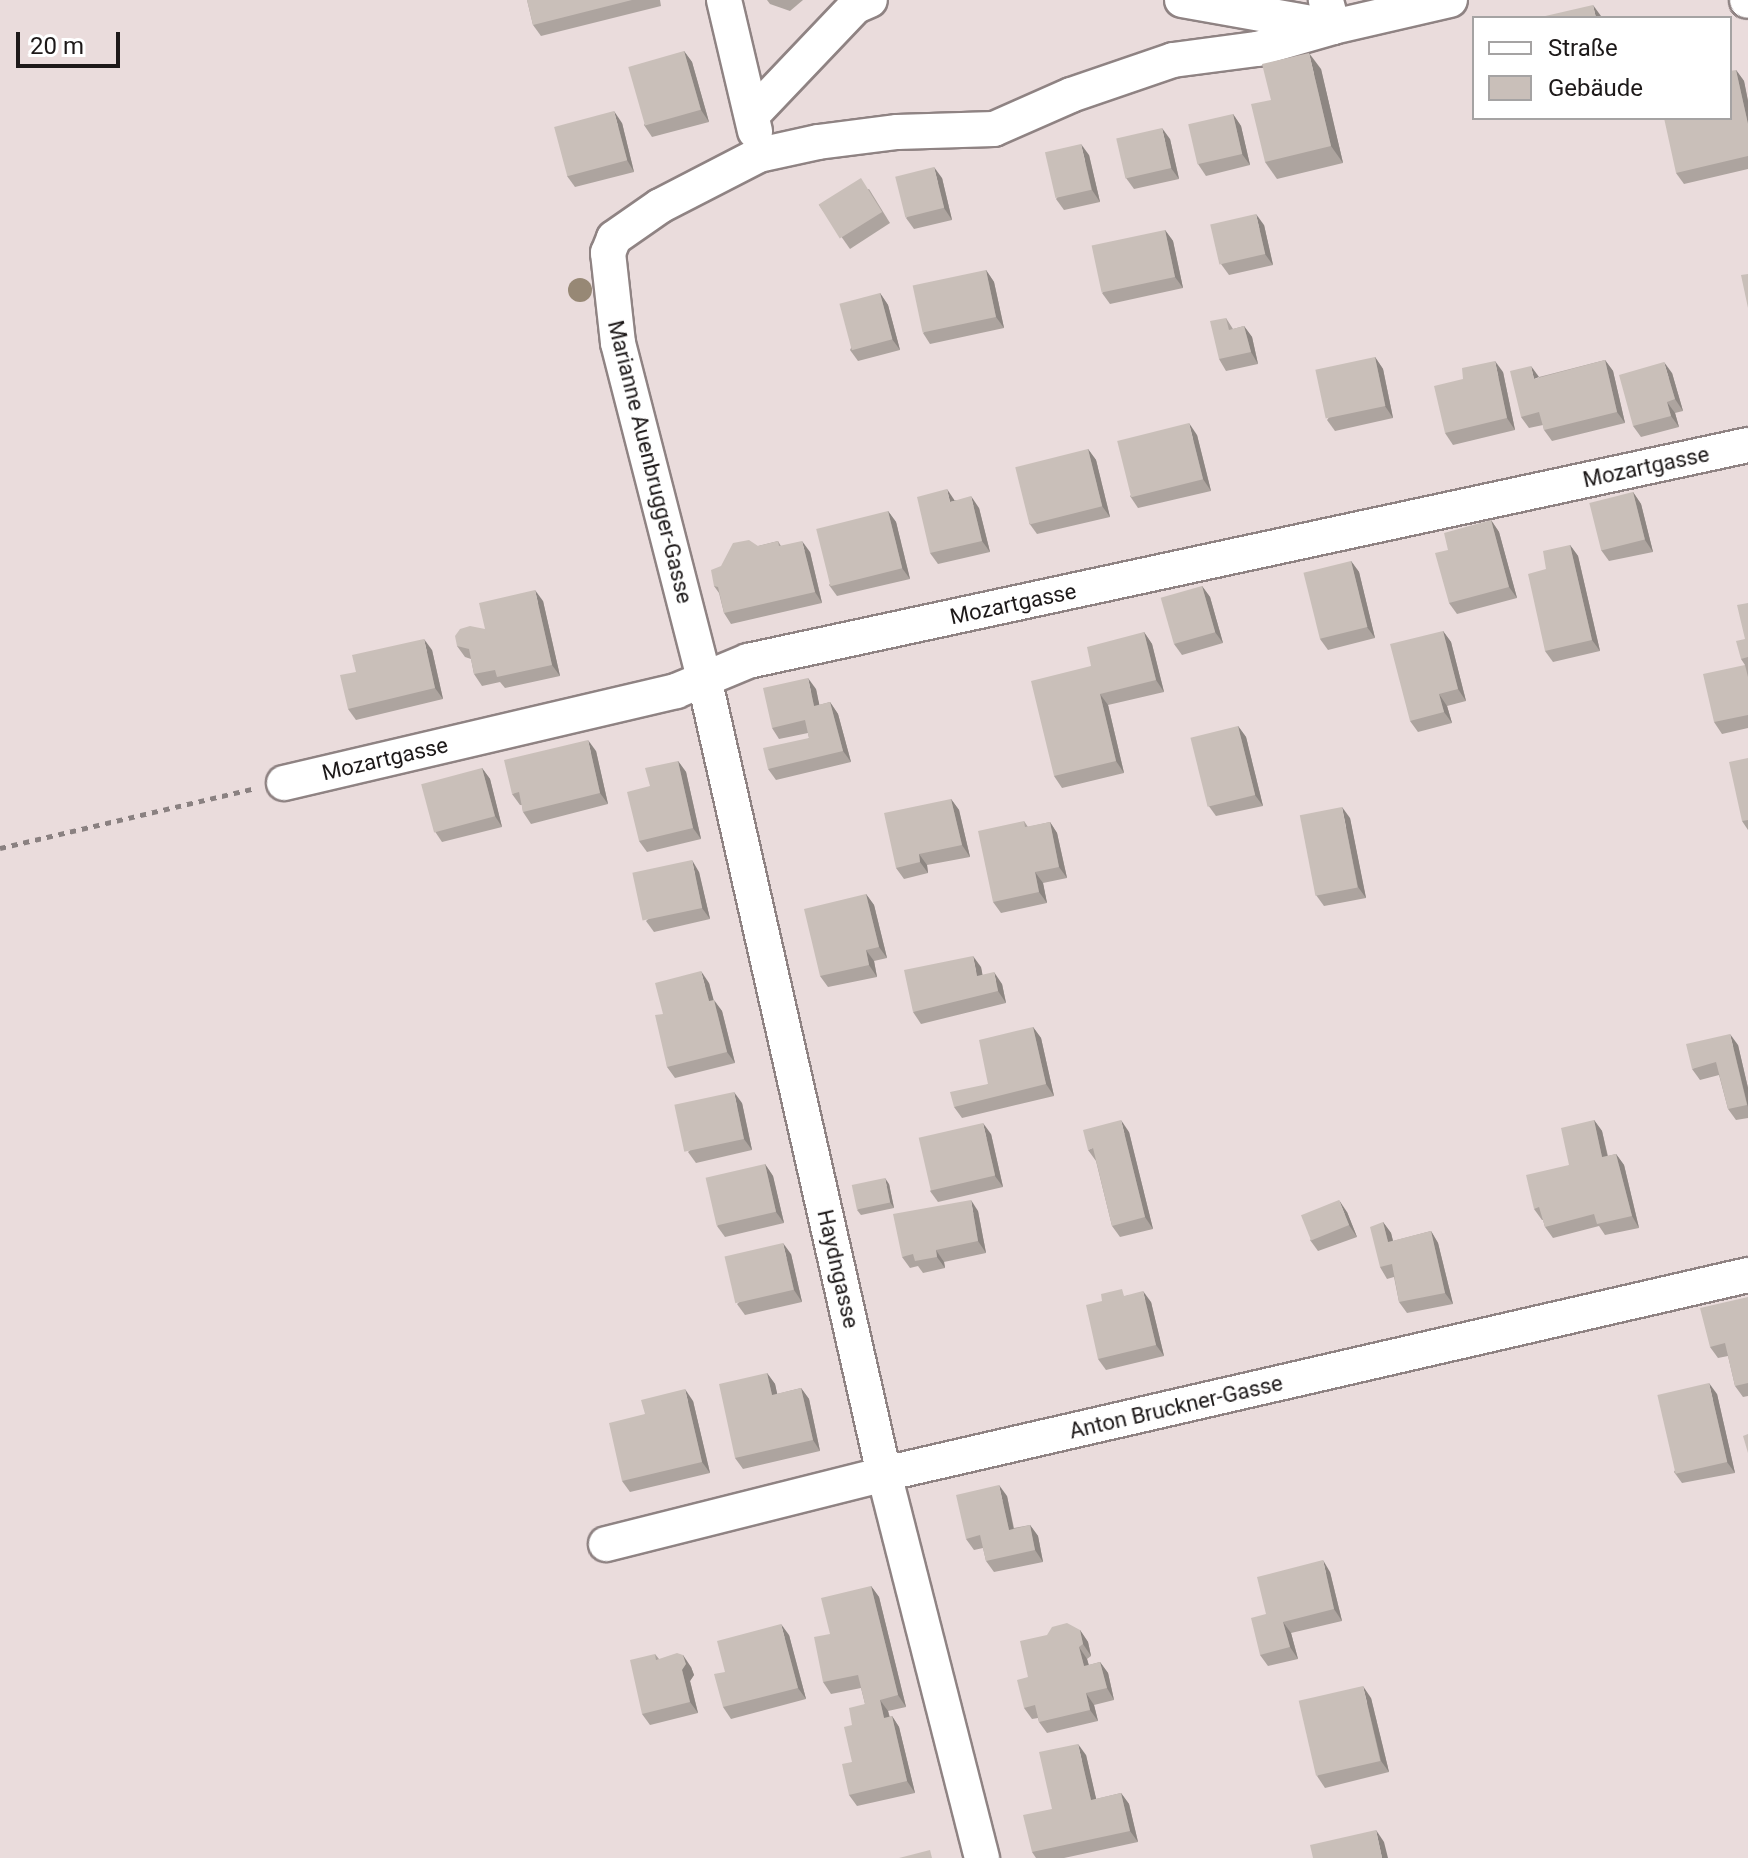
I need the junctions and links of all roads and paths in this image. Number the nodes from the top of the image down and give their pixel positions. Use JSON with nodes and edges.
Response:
{"nodes":[{"id":1,"x":724,"y":0,"type":"edge"},
{"id":2,"x":870,"y":0,"type":"edge"},
{"id":3,"x":1182,"y":0,"type":"edge"},
{"id":4,"x":1450,"y":0,"type":"edge"},
{"id":5,"x":1330,"y":13,"type":"edge"},
{"id":6,"x":753,"y":114,"type":"junction"},
{"id":7,"x":759,"y":155,"type":"junction"},
{"id":8,"x":1748,"y":445,"type":"edge"},
{"id":9,"x":704,"y":678,"type":"junction"},
{"id":10,"x":284,"y":783,"type":"joint"},
{"id":11,"x":0,"y":848,"type":"edge"},
{"id":12,"x":1748,"y":1275,"type":"edge"},
{"id":13,"x":884,"y":1474,"type":"junction"},
{"id":14,"x":606,"y":1544,"type":"dead end"},
{"id":15,"x":982,"y":1858,"type":"edge"}],
"edges":[{"from":1,"to":6,"type":"street"},
{"from":2,"to":6,"type":"street"},
{"from":3,"to":5,"type":"street","name":"Marianne Auenbrugger-Gasse"},
{"from":4,"to":5,"type":"street","name":"Marianne Auenbrugger-Gasse"},
{"from":5,"to":7,"type":"street","name":"Marianne Auenbrugger-Gasse"},
{"from":6,"to":7,"type":"street"},
{"from":7,"to":9,"type":"street","name":"Marianne Auenbrugger-Gasse"},
{"from":8,"to":9,"type":"street","name":"Mozartgasse"},
{"from":9,"to":10,"type":"street","name":"Mozartgasse"},
{"from":9,"to":13,"type":"street","name":"Haydngasse"},
{"from":10,"to":11,"type":"path"},
{"from":12,"to":13,"type":"street","name":"Anton Bruckner-Gasse"},
{"from":13,"to":14,"type":"street","name":"Anton Bruckner-Gasse"},
{"from":13,"to":15,"type":"street","name":"Haydngasse"}]}
